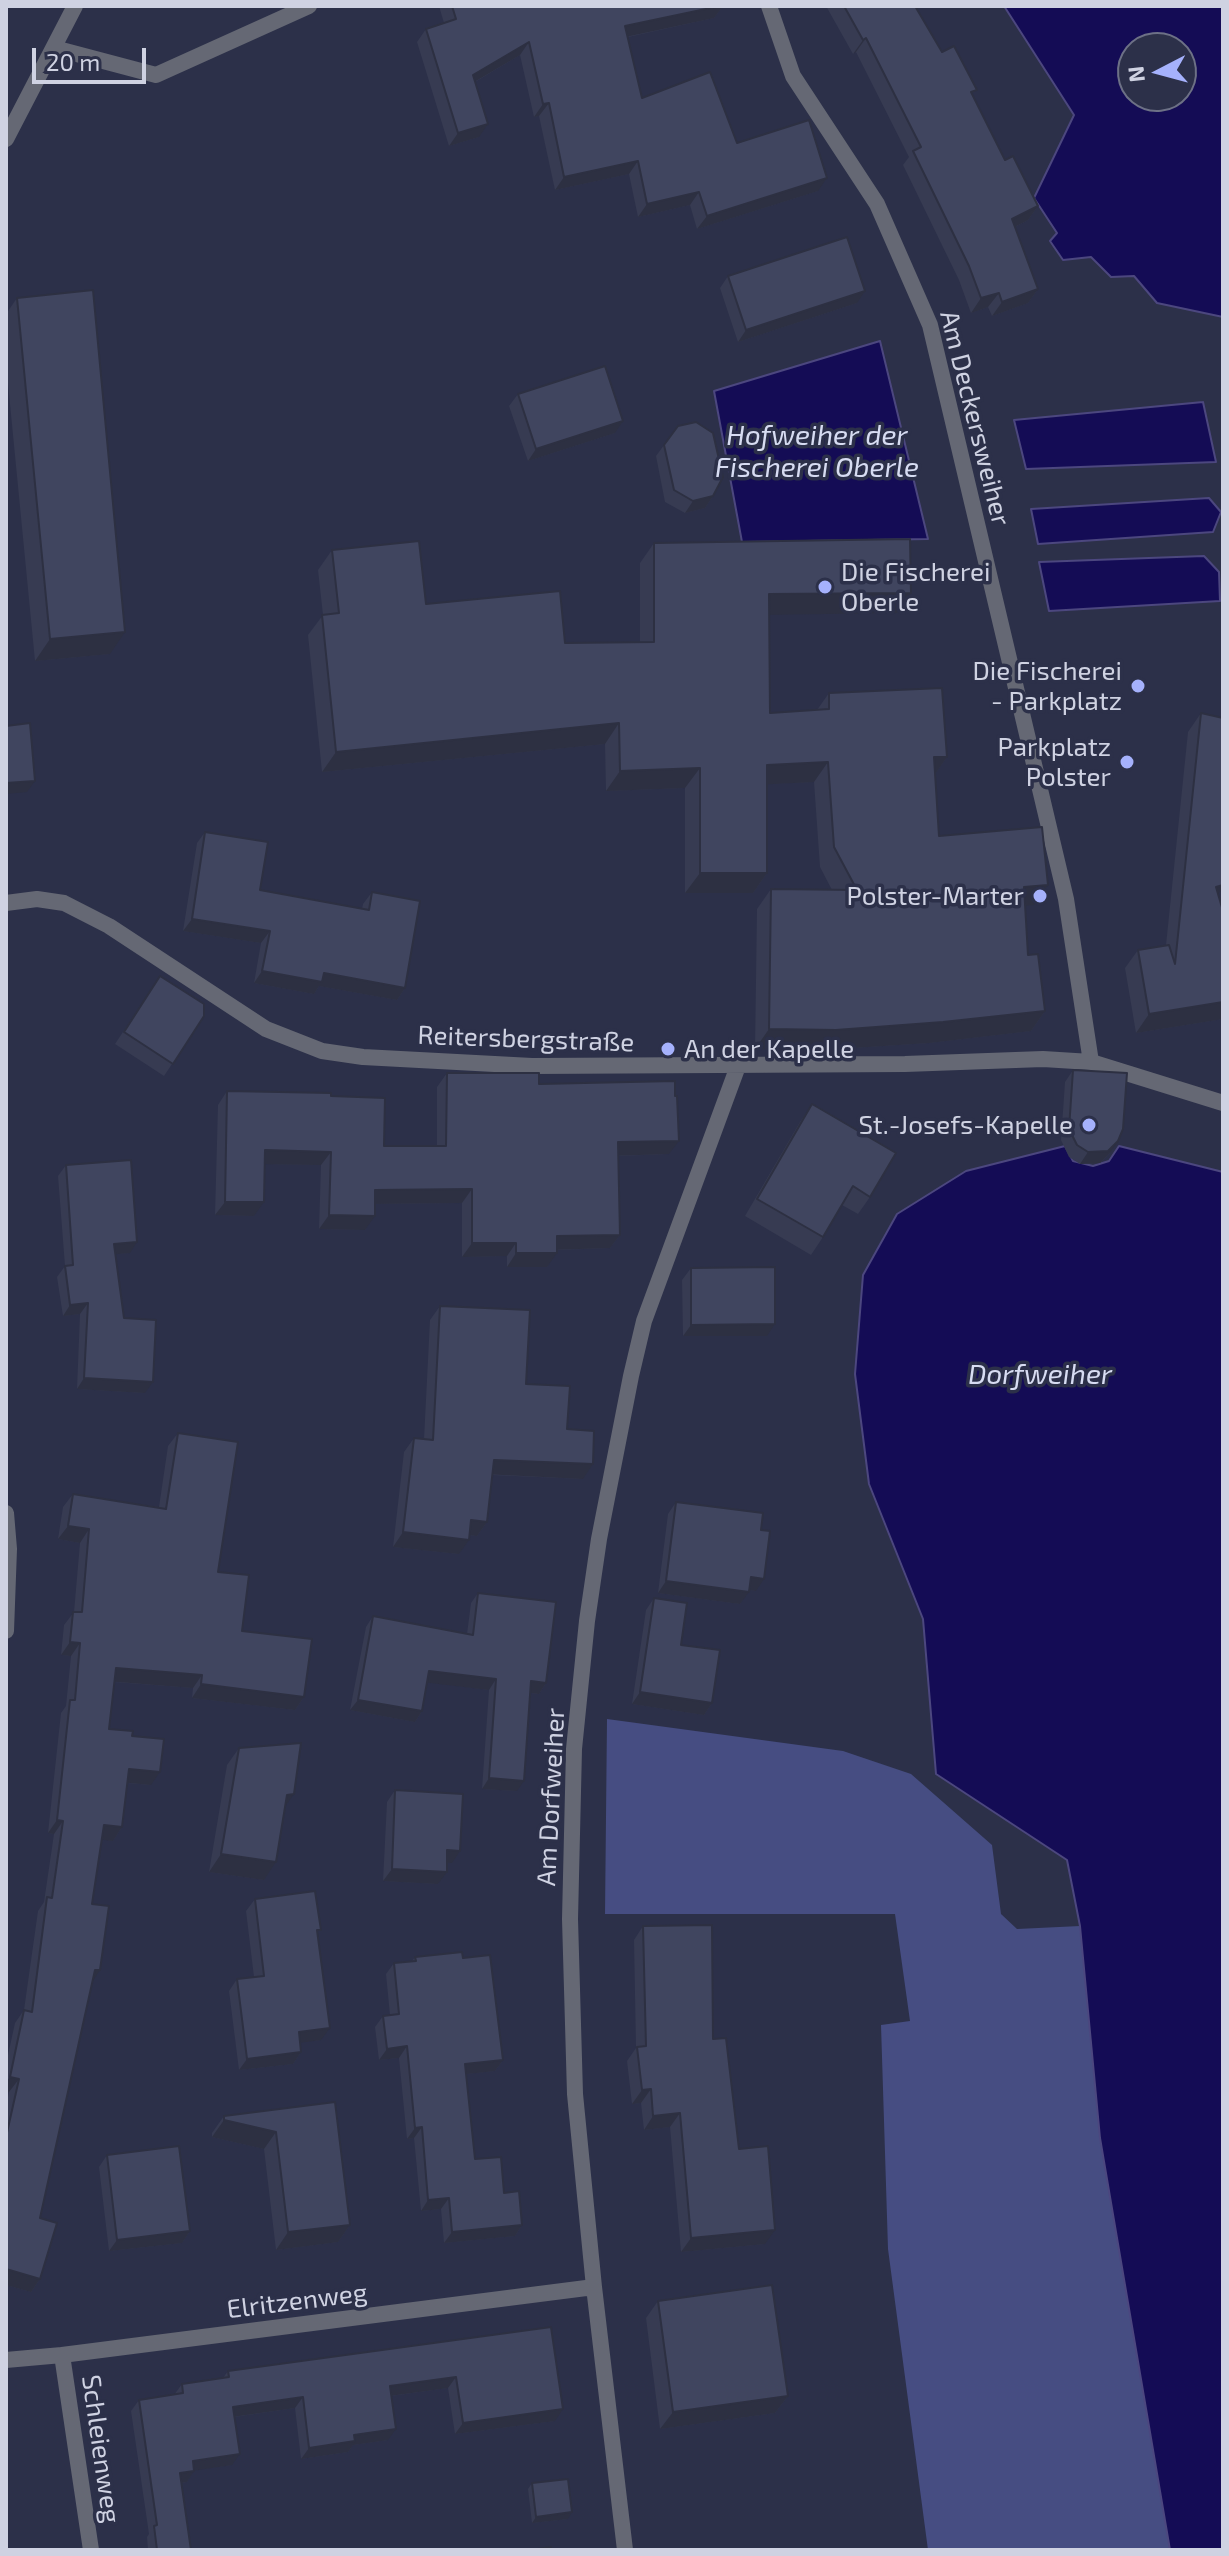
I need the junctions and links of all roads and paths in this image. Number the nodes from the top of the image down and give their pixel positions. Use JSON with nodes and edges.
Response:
{"nodes":[{"id":1,"x":75,"y":6,"type":"edge"},
{"id":2,"x":309,"y":6,"type":"edge"},
{"id":3,"x":769,"y":6,"type":"edge"},
{"id":4,"x":54,"y":48,"type":"junction"},
{"id":5,"x":6,"y":139,"type":"edge"},
{"id":6,"x":6,"y":903,"type":"edge"},
{"id":7,"x":1091,"y":1062,"type":"junction"},
{"id":8,"x":738,"y":1066,"type":"junction"},
{"id":9,"x":1223,"y":1103,"type":"edge"},
{"id":10,"x":6,"y":1513,"type":"edge"},
{"id":11,"x":6,"y":1631,"type":"edge"},
{"id":12,"x":594,"y":2287,"type":"junction"},
{"id":13,"x":62,"y":2355,"type":"junction"},
{"id":14,"x":6,"y":2360,"type":"edge"},
{"id":15,"x":91,"y":2550,"type":"edge"},
{"id":16,"x":625,"y":2550,"type":"edge"}],
"edges":[{"from":1,"to":4,"type":"street"},
{"from":2,"to":4,"type":"street"},
{"from":3,"to":7,"type":"street","name":"Am Deckersweiher"},
{"from":4,"to":5,"type":"street"},
{"from":6,"to":8,"type":"street","name":"Reitersbergstraße"},
{"from":7,"to":8,"type":"street","name":"Reitersbergstraße"},
{"from":7,"to":9,"type":"street","name":"Reitersbergstraße"},
{"from":8,"to":12,"type":"street","name":"Am Dorfweiher"},
{"from":10,"to":11,"type":"street"},
{"from":12,"to":13,"type":"street","name":"Elritzenweg"},
{"from":12,"to":16,"type":"street","name":"Am Dorfweiher"},
{"from":13,"to":14,"type":"street","name":"Elritzenweg"},
{"from":13,"to":15,"type":"street","name":"Schleienweg"}]}
